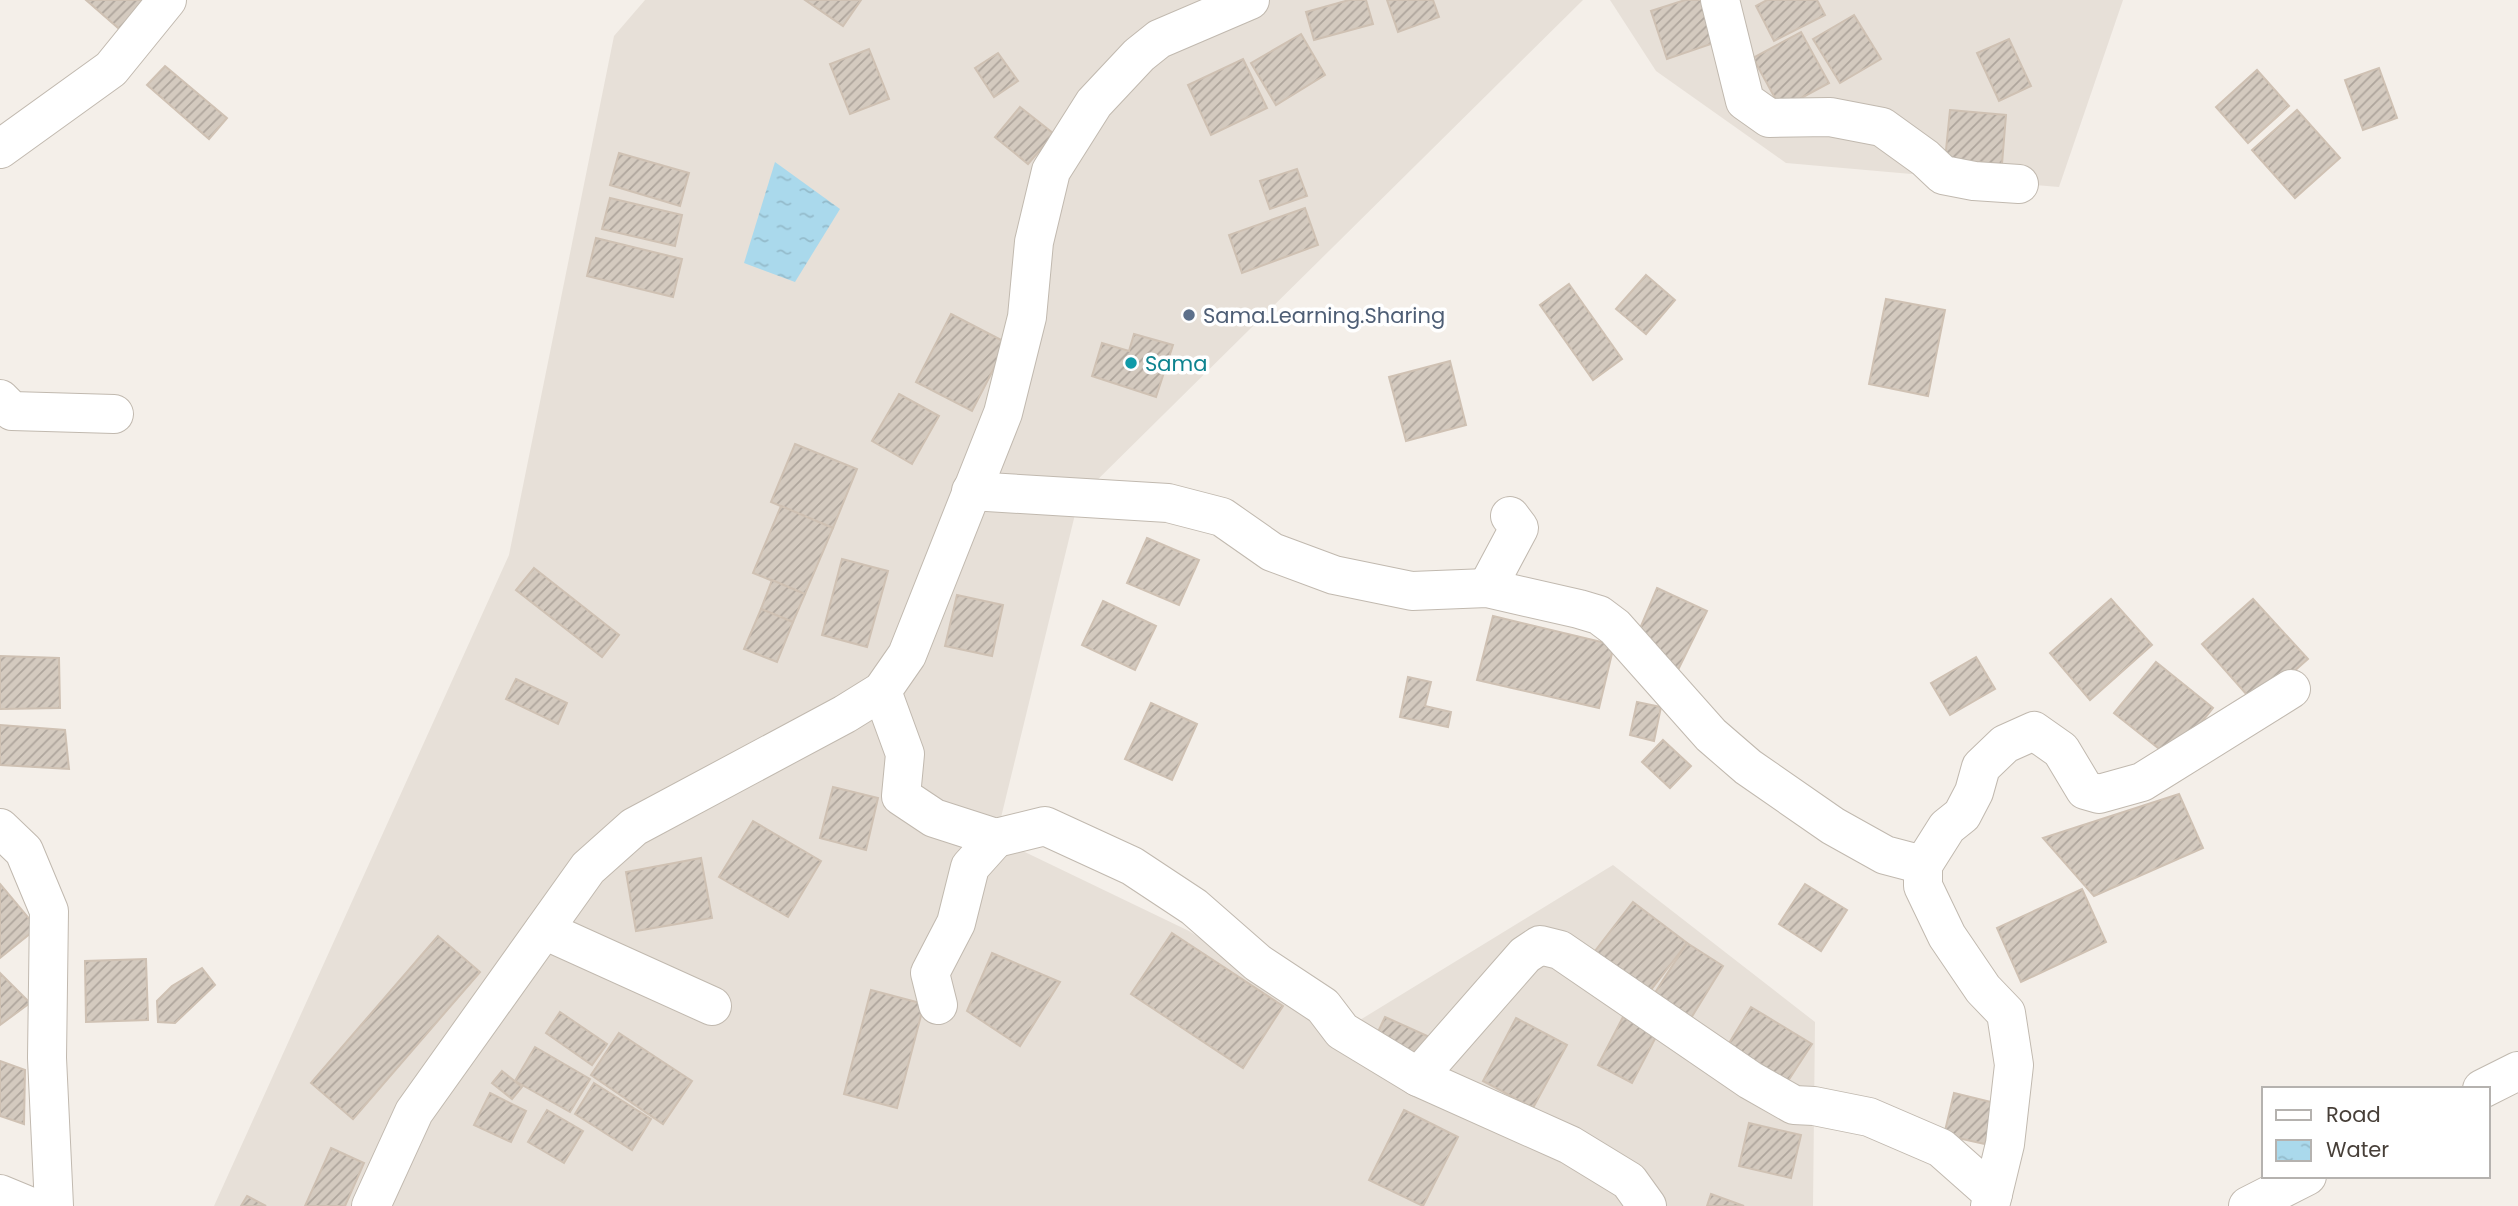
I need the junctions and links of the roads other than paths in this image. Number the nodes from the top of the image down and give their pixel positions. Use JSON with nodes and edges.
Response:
{"nodes":[{"id":1,"x":167,"y":0,"type":"edge"},
{"id":2,"x":1250,"y":0,"type":"edge"},
{"id":3,"x":1720,"y":0,"type":"edge"},
{"id":4,"x":0,"y":149,"type":"edge"},
{"id":5,"x":2018,"y":184,"type":"dead end"},
{"id":6,"x":0,"y":399,"type":"edge"},
{"id":7,"x":114,"y":414,"type":"dead end"},
{"id":8,"x":971,"y":491,"type":"junction"},
{"id":9,"x":1510,"y":516,"type":"dead end"},
{"id":10,"x":1487,"y":588,"type":"junction"},
{"id":11,"x":2291,"y":689,"type":"dead end"},
{"id":12,"x":882,"y":691,"type":"junction"},
{"id":13,"x":0,"y":828,"type":"edge"},
{"id":14,"x":996,"y":838,"type":"junction"},
{"id":15,"x":1923,"y":865,"type":"junction"},
{"id":16,"x":544,"y":930,"type":"junction"},
{"id":17,"x":938,"y":1005,"type":"dead end"},
{"id":18,"x":712,"y":1006,"type":"dead end"},
{"id":19,"x":2518,"y":1071,"type":"edge"},
{"id":20,"x":1418,"y":1077,"type":"junction"},
{"id":21,"x":2486,"y":1087,"type":"edge"},
{"id":22,"x":2303,"y":1178,"type":"edge"},
{"id":23,"x":0,"y":1194,"type":"edge"},
{"id":24,"x":1991,"y":1200,"type":"edge"},
{"id":25,"x":29,"y":1206,"type":"edge"},
{"id":26,"x":54,"y":1206,"type":"edge"},
{"id":27,"x":371,"y":1206,"type":"edge"},
{"id":28,"x":1647,"y":1206,"type":"edge"},
{"id":29,"x":2248,"y":1206,"type":"edge"}],
"edges":[{"from":1,"to":4,"type":"street"},
{"from":2,"to":8,"type":"street"},
{"from":3,"to":5,"type":"street"},
{"from":6,"to":7,"type":"street"},
{"from":8,"to":10,"type":"street"},
{"from":8,"to":12,"type":"street"},
{"from":9,"to":10,"type":"street"},
{"from":10,"to":15,"type":"street"},
{"from":11,"to":15,"type":"street"},
{"from":12,"to":14,"type":"street"},
{"from":12,"to":16,"type":"street"},
{"from":13,"to":26,"type":"street"},
{"from":14,"to":17,"type":"street"},
{"from":14,"to":20,"type":"street"},
{"from":15,"to":24,"type":"street"},
{"from":16,"to":18,"type":"street"},
{"from":16,"to":27,"type":"street"},
{"from":19,"to":21,"type":"street"},
{"from":20,"to":24,"type":"street"},
{"from":20,"to":28,"type":"street"},
{"from":22,"to":29,"type":"street"},
{"from":23,"to":25,"type":"street"}]}
